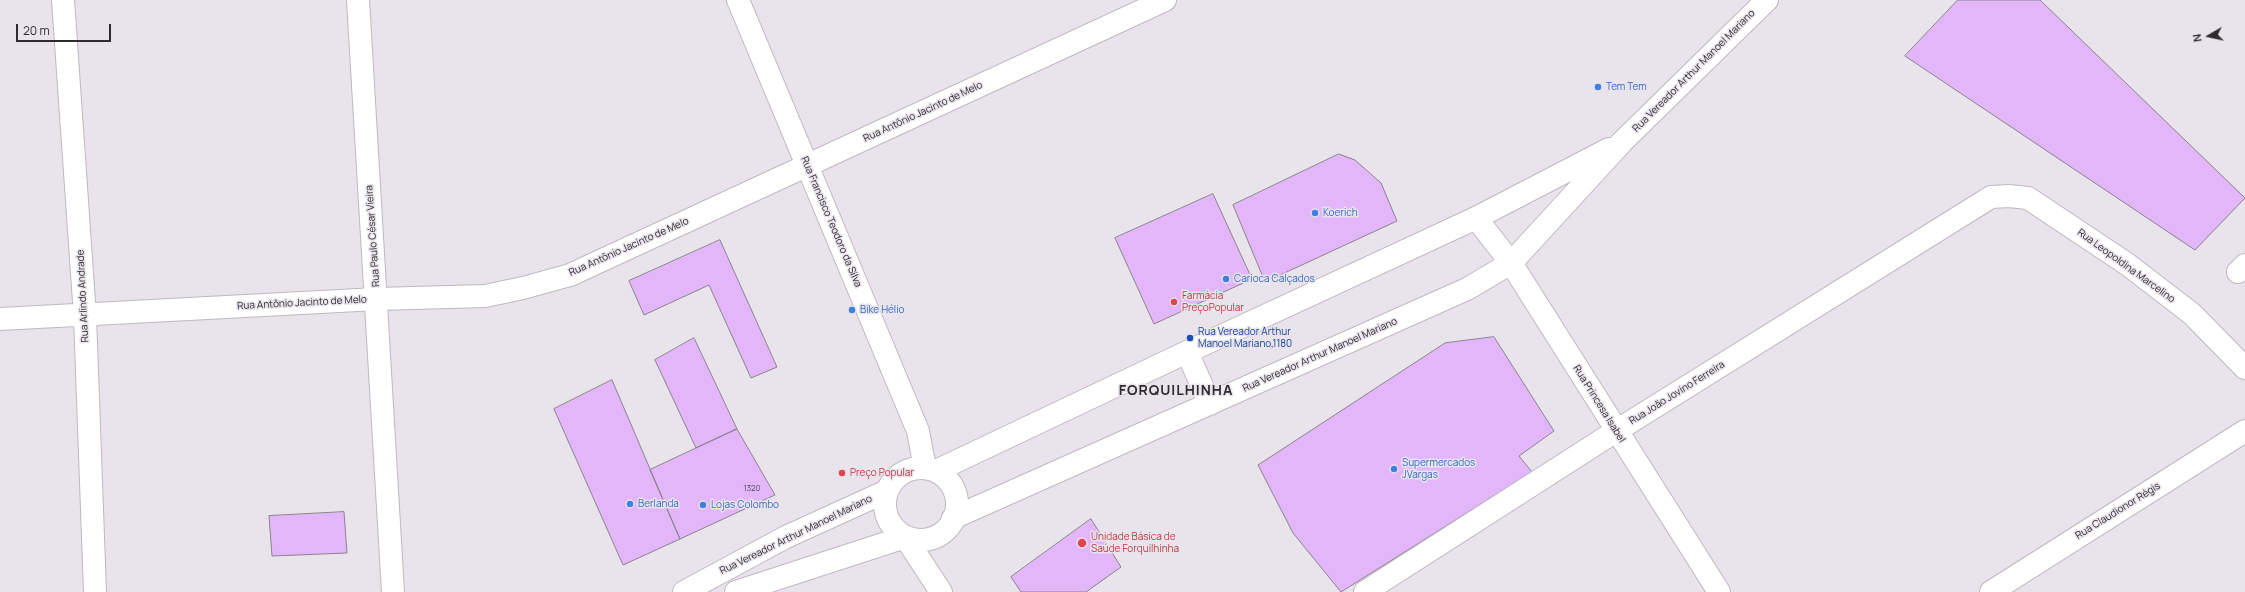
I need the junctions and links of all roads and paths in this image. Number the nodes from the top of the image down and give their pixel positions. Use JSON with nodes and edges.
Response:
{"nodes":[{"id":1,"x":63,"y":0,"type":"edge"},
{"id":2,"x":358,"y":0,"type":"edge"},
{"id":3,"x":738,"y":0,"type":"edge"},
{"id":4,"x":1165,"y":0,"type":"edge"},
{"id":5,"x":1767,"y":0,"type":"edge"},
{"id":6,"x":1622,"y":142,"type":"junction"},
{"id":7,"x":807,"y":166,"type":"junction"},
{"id":8,"x":1991,"y":197,"type":"joint"},
{"id":9,"x":1476,"y":218,"type":"junction"},
{"id":10,"x":1511,"y":264,"type":"junction"},
{"id":11,"x":376,"y":299,"type":"junction"},
{"id":12,"x":85,"y":316,"type":"junction"},
{"id":13,"x":0,"y":319,"type":"edge"},
{"id":14,"x":1187,"y":352,"type":"junction"},
{"id":15,"x":2245,"y":368,"type":"edge"},
{"id":16,"x":1210,"y":404,"type":"junction"},
{"id":17,"x":1616,"y":431,"type":"junction"},
{"id":18,"x":2245,"y":431,"type":"edge"},
{"id":19,"x":930,"y":469,"type":"junction"},
{"id":20,"x":887,"y":491,"type":"junction"},
{"id":21,"x":954,"y":518,"type":"junction"},
{"id":22,"x":905,"y":537,"type":"junction"},
{"id":23,"x":95,"y":592,"type":"edge"},
{"id":24,"x":393,"y":592,"type":"edge"},
{"id":25,"x":684,"y":592,"type":"edge"},
{"id":26,"x":736,"y":592,"type":"edge"},
{"id":27,"x":940,"y":592,"type":"edge"},
{"id":28,"x":1365,"y":592,"type":"edge"},
{"id":29,"x":1719,"y":592,"type":"edge"},
{"id":30,"x":1991,"y":592,"type":"edge"}],
"edges":[{"from":1,"to":12,"type":"street","name":"Rua Arlindo Andrade"},
{"from":2,"to":11,"type":"street","name":"Rua Paulo César Vieira"},
{"from":3,"to":7,"type":"street","name":"Rua Francisco Teodoro da Silva"},
{"from":4,"to":7,"type":"street","name":"Rua Antônio Jacinto de Melo"},
{"from":5,"to":6,"type":"street","name":"Rua Vereador Arthur Manoel Mariano"},
{"from":6,"to":9,"type":"street","name":"Rua Vereador Arthur Manoel Mariano"},
{"from":6,"to":10,"type":"street","name":"Rua Vereador Arthur Manoel Mariano"},
{"from":7,"to":11,"type":"street","name":"Rua Antônio Jacinto de Melo"},
{"from":7,"to":19,"type":"street","name":"Rua Francisco Teodoro da Silva"},
{"from":8,"to":15,"type":"street","name":"Rua Leopoldina Marcelino"},
{"from":8,"to":17,"type":"street","name":"Rua João Jovino Ferreira"},
{"from":9,"to":10,"type":"street","name":"Rua Princesa Isabel"},
{"from":9,"to":14,"type":"street","name":"Rua Vereador Arthur Manoel Mariano"},
{"from":10,"to":16,"type":"street","name":"Rua Vereador Arthur Manoel Mariano"},
{"from":10,"to":17,"type":"street","name":"Rua Princesa Isabel"},
{"from":11,"to":12,"type":"street","name":"Rua Antônio Jacinto de Melo"},
{"from":11,"to":24,"type":"street","name":"Rua Paulo César Vieira"},
{"from":12,"to":13,"type":"street","name":"Rua Antônio Jacinto de Melo"},
{"from":12,"to":23,"type":"street","name":"Rua Arlindo Andrade"},
{"from":14,"to":16,"type":"street"},
{"from":14,"to":19,"type":"street","name":"Rua Vereador Arthur Manoel Mariano"},
{"from":16,"to":21,"type":"street","name":"Rua Vereador Arthur Manoel Mariano"},
{"from":17,"to":28,"type":"street","name":"Rua João Jovino Ferreira"},
{"from":17,"to":29,"type":"street","name":"Rua Princesa Isabel"},
{"from":18,"to":30,"type":"street","name":"Rua Claudionor Régis"},
{"from":19,"to":20,"type":"street"},
{"from":19,"to":21,"type":"street"},
{"from":20,"to":22,"type":"street"},
{"from":20,"to":25,"type":"street","name":"Rua Vereador Arthur Manoel Mariano"},
{"from":21,"to":22,"type":"street"},
{"from":22,"to":26,"type":"street"},
{"from":22,"to":27,"type":"street"}]}
